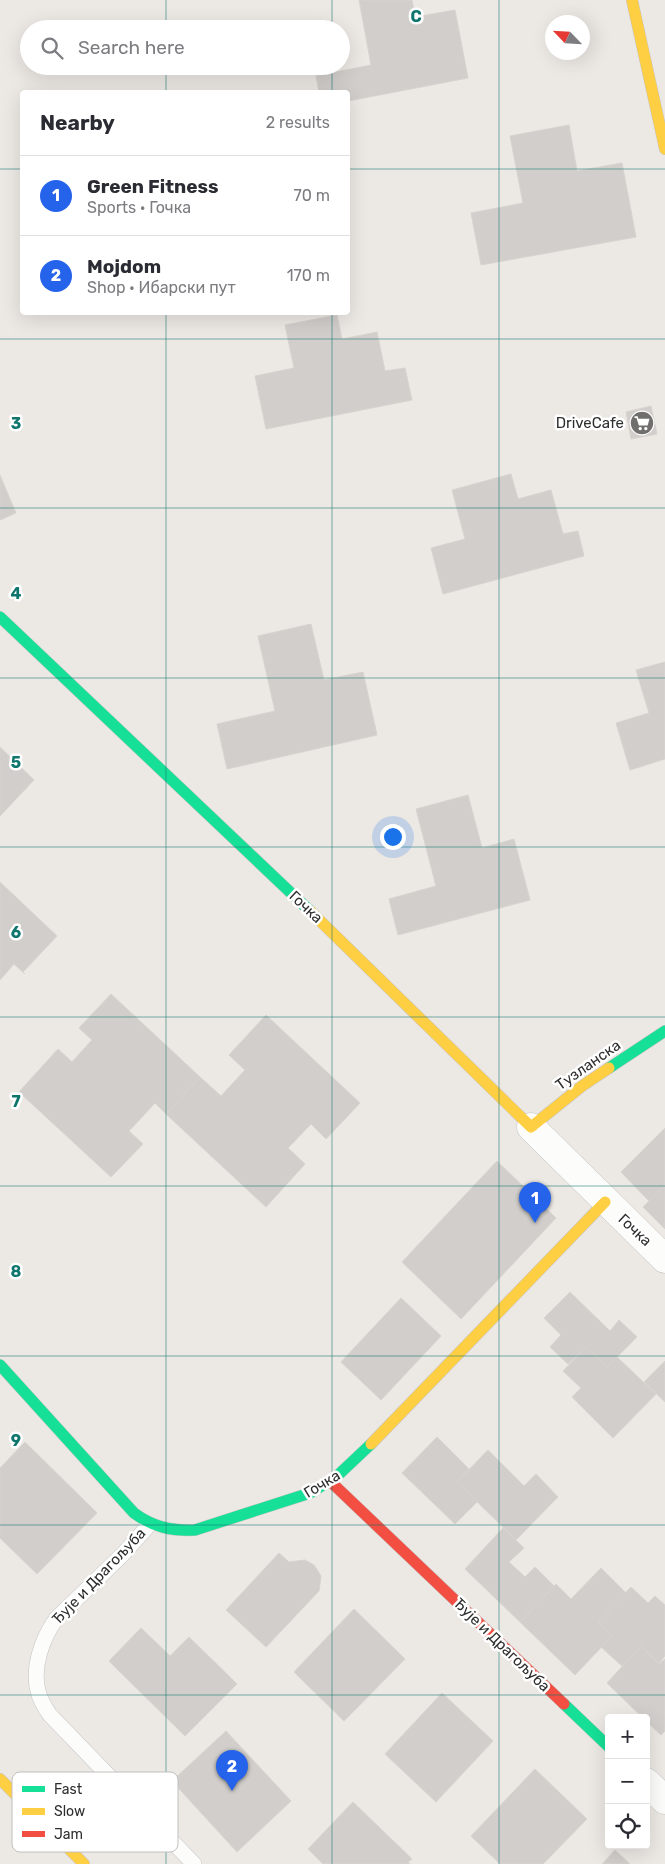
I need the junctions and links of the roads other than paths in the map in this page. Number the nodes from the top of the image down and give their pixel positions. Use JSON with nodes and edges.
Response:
{"nodes":[{"id":1,"x":632,"y":0,"type":"edge"},
{"id":2,"x":665,"y":149,"type":"edge"},
{"id":3,"x":0,"y":617,"type":"edge"},
{"id":4,"x":665,"y":1031,"type":"edge"},
{"id":5,"x":530,"y":1128,"type":"junction"},
{"id":6,"x":605,"y":1202,"type":"junction"},
{"id":7,"x":665,"y":1259,"type":"edge"},
{"id":8,"x":0,"y":1365,"type":"edge"},
{"id":9,"x":331,"y":1482,"type":"junction"},
{"id":10,"x":149,"y":1524,"type":"junction"},
{"id":11,"x":605,"y":1743,"type":"edge"},
{"id":12,"x":105,"y":1772,"type":"edge"},
{"id":13,"x":0,"y":1779,"type":"edge"},
{"id":14,"x":650,"y":1786,"type":"edge"},
{"id":15,"x":12,"y":1791,"type":"edge"},
{"id":16,"x":665,"y":1800,"type":"edge"},
{"id":17,"x":178,"y":1847,"type":"edge"},
{"id":18,"x":72,"y":1852,"type":"edge"},
{"id":19,"x":84,"y":1864,"type":"edge"},
{"id":20,"x":194,"y":1864,"type":"edge"}],
"edges":[{"from":1,"to":2,"type":"street"},
{"from":3,"to":5,"type":"street","name":"Гочка"},
{"from":4,"to":5,"type":"street","name":"Тузланска"},
{"from":5,"to":6,"type":"street","name":"Гочка"},
{"from":6,"to":7,"type":"street","name":"Гочка"},
{"from":6,"to":9,"type":"street","name":"Гочка"},
{"from":8,"to":10,"type":"street","name":"Гочка"},
{"from":9,"to":10,"type":"street","name":"Гочка"},
{"from":9,"to":11,"type":"street","name":"Ђује и Драгољуба"},
{"from":10,"to":12,"type":"lane","name":"Ђује и Драгољуба"},
{"from":13,"to":15,"type":"street"},
{"from":14,"to":16,"type":"street"},
{"from":17,"to":20,"type":"lane","name":"Ђује и Драгољуба"},
{"from":18,"to":19,"type":"street"}]}
